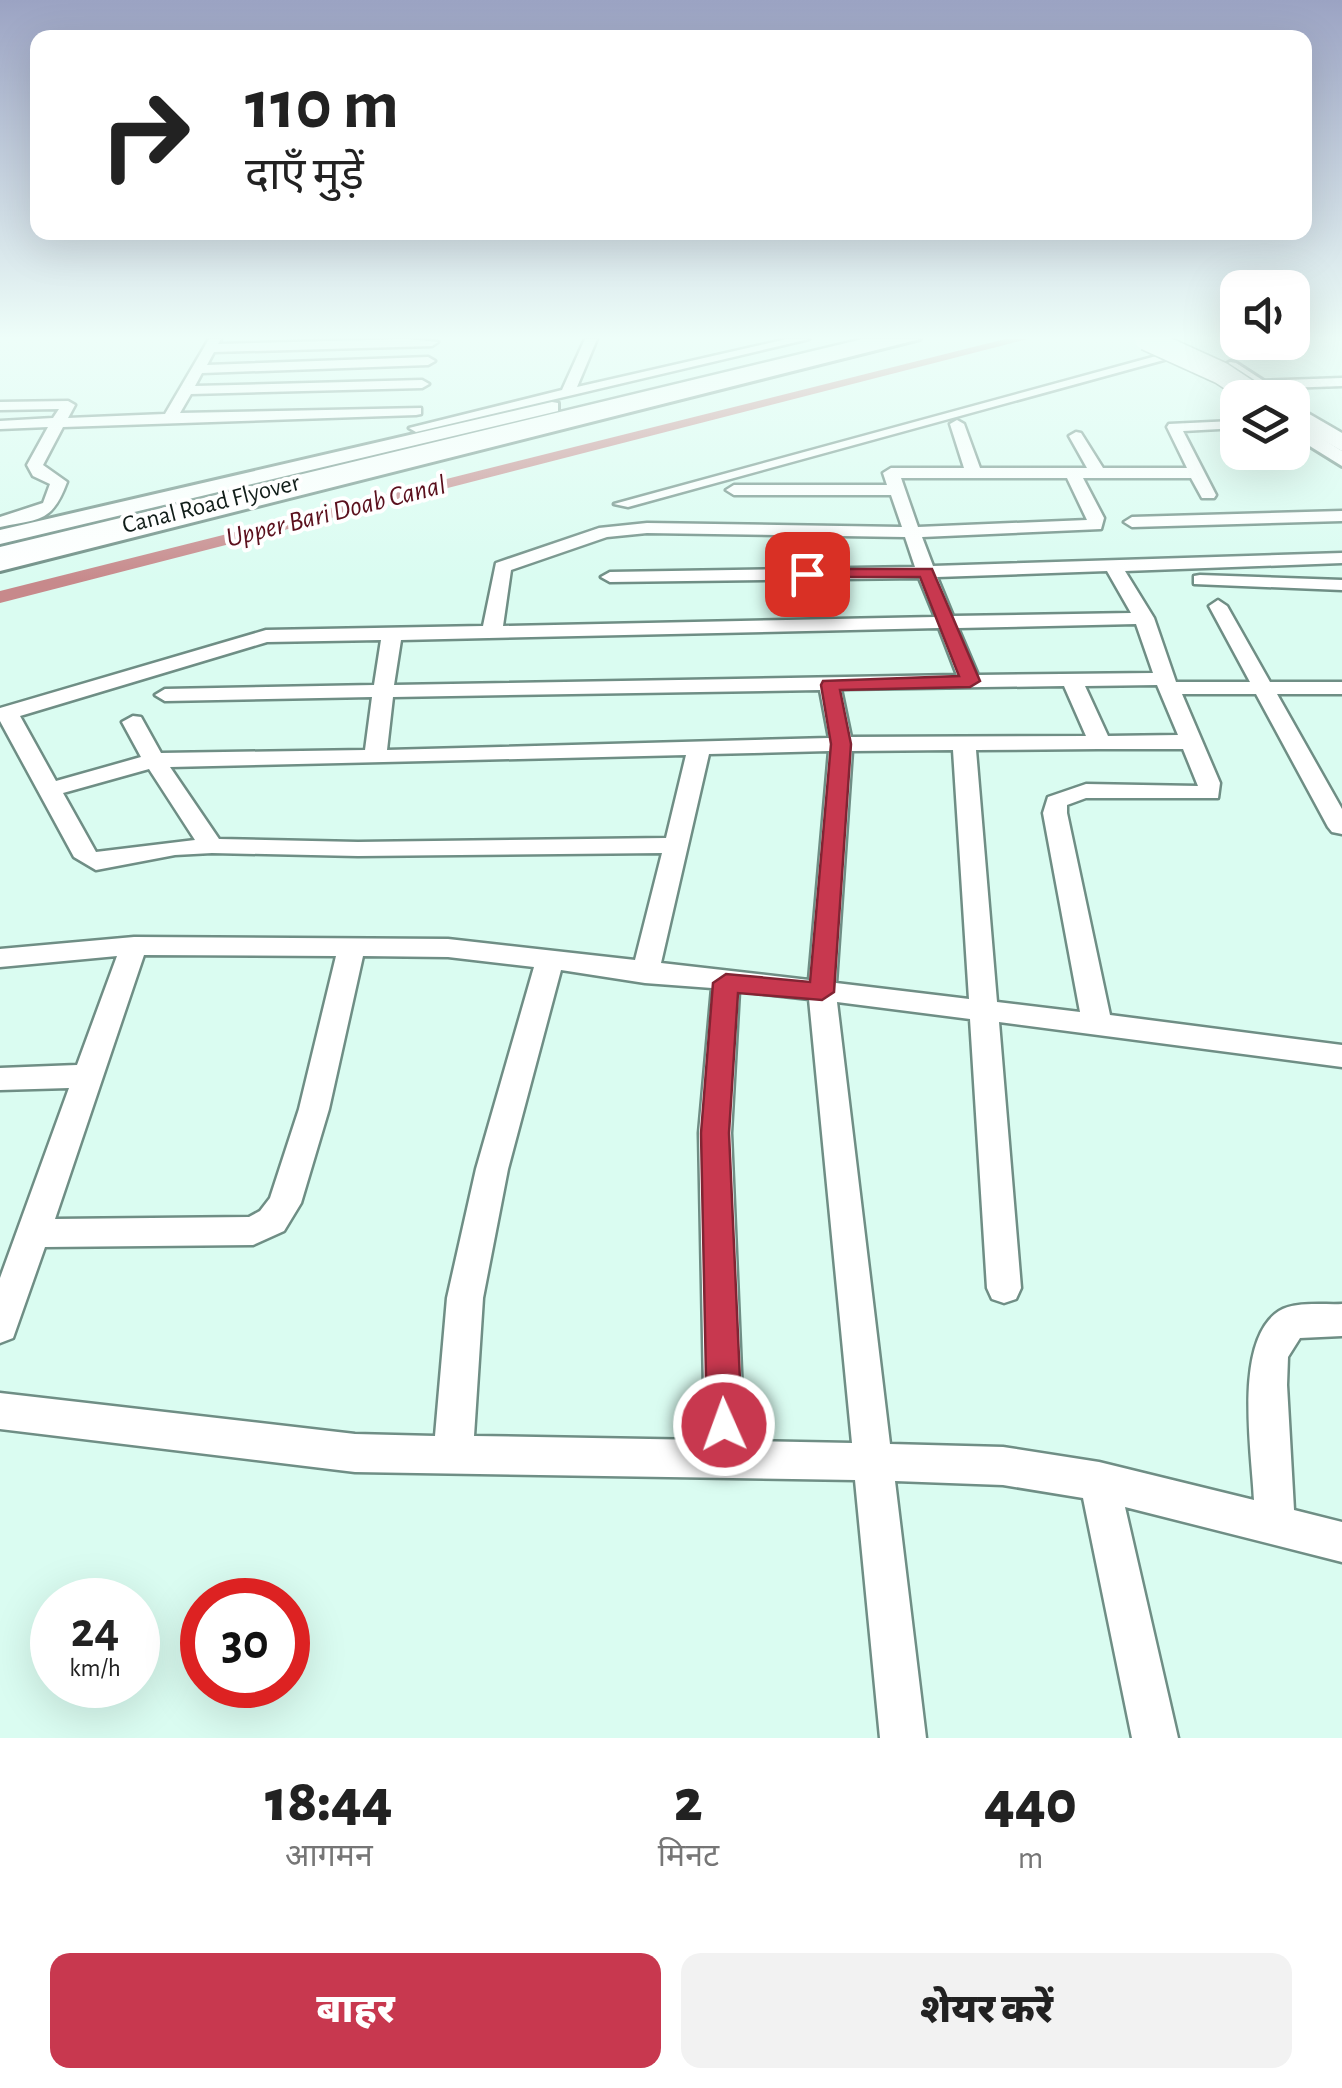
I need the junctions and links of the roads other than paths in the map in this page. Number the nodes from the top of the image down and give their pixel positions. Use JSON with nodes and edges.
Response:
{"nodes":[{"id":1,"x":124,"y":420,"type":"edge"},
{"id":2,"x":416,"y":420,"type":"edge"},
{"id":3,"x":466,"y":420,"type":"edge"},
{"id":4,"x":471,"y":420,"type":"edge"},
{"id":5,"x":519,"y":420,"type":"edge"},
{"id":6,"x":555,"y":420,"type":"edge"},
{"id":7,"x":583,"y":420,"type":"edge"},
{"id":8,"x":981,"y":420,"type":"edge"},
{"id":9,"x":1311,"y":420,"type":"edge"},
{"id":10,"x":62,"y":423,"type":"junction"},
{"id":11,"x":958,"y":424,"type":"dead end"},
{"id":12,"x":0,"y":425,"type":"edge"},
{"id":13,"x":1220,"y":426,"type":"edge"},
{"id":14,"x":417,"y":433,"type":"junction"},
{"id":15,"x":1310,"y":435,"type":"edge"},
{"id":16,"x":1076,"y":436,"type":"dead end"},
{"id":17,"x":1342,"y":440,"type":"edge"},
{"id":18,"x":1342,"y":456,"type":"edge"},
{"id":19,"x":889,"y":460,"type":"junction"},
{"id":20,"x":972,"y":472,"type":"junction"},
{"id":21,"x":1072,"y":472,"type":"junction"},
{"id":22,"x":1098,"y":472,"type":"junction"},
{"id":23,"x":1196,"y":473,"type":"junction"},
{"id":24,"x":734,"y":490,"type":"dead end"},
{"id":25,"x":1208,"y":495,"type":"dead end"},
{"id":26,"x":622,"y":504,"type":"dead end"},
{"id":27,"x":1342,"y":516,"type":"edge"},
{"id":28,"x":0,"y":522,"type":"edge"},
{"id":29,"x":1132,"y":522,"type":"dead end"},
{"id":30,"x":910,"y":532,"type":"junction"},
{"id":31,"x":0,"y":537,"type":"edge"},
{"id":32,"x":0,"y":546,"type":"edge"},
{"id":33,"x":0,"y":555,"type":"edge"},
{"id":34,"x":1342,"y":558,"type":"edge"},
{"id":35,"x":0,"y":564,"type":"edge"},
{"id":36,"x":1113,"y":566,"type":"junction"},
{"id":37,"x":926,"y":572,"type":"junction"},
{"id":38,"x":610,"y":576,"type":"dead end"},
{"id":39,"x":1200,"y":580,"type":"dead end"},
{"id":40,"x":1342,"y":585,"type":"edge"},
{"id":41,"x":1218,"y":606,"type":"dead end"},
{"id":42,"x":1144,"y":618,"type":"junction"},
{"id":43,"x":946,"y":622,"type":"junction"},
{"id":44,"x":492,"y":632,"type":"junction"},
{"id":45,"x":392,"y":634,"type":"junction"},
{"id":46,"x":1072,"y":680,"type":"junction"},
{"id":47,"x":970,"y":681,"type":"junction"},
{"id":48,"x":1167,"y":683,"type":"junction"},
{"id":49,"x":830,"y":685,"type":"junction"},
{"id":50,"x":1265,"y":688,"type":"junction"},
{"id":51,"x":1342,"y":688,"type":"edge"},
{"id":52,"x":384,"y":691,"type":"junction"},
{"id":53,"x":165,"y":695,"type":"dead end"},
{"id":54,"x":4,"y":714,"type":"edge"},
{"id":55,"x":132,"y":722,"type":"dead end"},
{"id":56,"x":964,"y":742,"type":"junction"},
{"id":57,"x":1100,"y":742,"type":"junction"},
{"id":58,"x":1192,"y":742,"type":"junction"},
{"id":59,"x":841,"y":744,"type":"junction"},
{"id":60,"x":699,"y":748,"type":"junction"},
{"id":61,"x":374,"y":757,"type":"junction"},
{"id":62,"x":154,"y":760,"type":"junction"},
{"id":63,"x":48,"y":790,"type":"junction"},
{"id":64,"x":1340,"y":828,"type":"edge"},
{"id":65,"x":678,"y":844,"type":"junction"},
{"id":66,"x":212,"y":846,"type":"junction"},
{"id":67,"x":134,"y":946,"type":"junction"},
{"id":68,"x":352,"y":947,"type":"junction"},
{"id":69,"x":0,"y":958,"type":"edge"},
{"id":70,"x":550,"y":959,"type":"junction"},
{"id":71,"x":645,"y":974,"type":"junction"},
{"id":72,"x":726,"y":983,"type":"junction"},
{"id":73,"x":822,"y":992,"type":"junction"},
{"id":74,"x":985,"y":1012,"type":"junction"},
{"id":75,"x":1097,"y":1024,"type":"junction"},
{"id":76,"x":1342,"y":1056,"type":"edge"},
{"id":77,"x":88,"y":1076,"type":"junction"},
{"id":78,"x":0,"y":1079,"type":"edge"},
{"id":79,"x":33,"y":1233,"type":"junction"},
{"id":80,"x":1004,"y":1288,"type":"dead end"},
{"id":81,"x":1342,"y":1320,"type":"edge"},
{"id":82,"x":0,"y":1328,"type":"edge"},
{"id":83,"x":0,"y":1411,"type":"edge"},
{"id":84,"x":452,"y":1455,"type":"junction"},
{"id":85,"x":725,"y":1461,"type":"junction"},
{"id":86,"x":873,"y":1462,"type":"junction"},
{"id":87,"x":1099,"y":1480,"type":"junction"},
{"id":88,"x":1275,"y":1525,"type":"junction"},
{"id":89,"x":1342,"y":1542,"type":"edge"},
{"id":90,"x":903,"y":1738,"type":"edge"},
{"id":91,"x":1155,"y":1738,"type":"edge"}],
"edges":[{"from":1,"to":10,"type":"street"},
{"from":2,"to":14,"type":"street"},
{"from":3,"to":14,"type":"street"},
{"from":4,"to":14,"type":"street"},
{"from":5,"to":32,"type":"main road","name":"Canal Road Flyover"},
{"from":6,"to":33,"type":"main road","name":"Canal Road Flyover"},
{"from":7,"to":35,"type":"street"},
{"from":8,"to":19,"type":"street"},
{"from":9,"to":17,"type":"main road"},
{"from":10,"to":12,"type":"street"},
{"from":10,"to":28,"type":"street"},
{"from":11,"to":20,"type":"street"},
{"from":13,"to":23,"type":"street"},
{"from":14,"to":31,"type":"street"},
{"from":15,"to":18,"type":"main road"},
{"from":16,"to":22,"type":"street"},
{"from":19,"to":20,"type":"street"},
{"from":19,"to":24,"type":"street"},
{"from":19,"to":26,"type":"street"},
{"from":19,"to":30,"type":"street"},
{"from":20,"to":21,"type":"street"},
{"from":21,"to":22,"type":"street"},
{"from":21,"to":30,"type":"street"},
{"from":22,"to":23,"type":"street"},
{"from":23,"to":25,"type":"street"},
{"from":27,"to":29,"type":"street"},
{"from":30,"to":37,"type":"street"},
{"from":30,"to":44,"type":"street"},
{"from":34,"to":36,"type":"street"},
{"from":36,"to":37,"type":"street"},
{"from":36,"to":42,"type":"street"},
{"from":37,"to":38,"type":"street"},
{"from":37,"to":43,"type":"street"},
{"from":39,"to":40,"type":"street"},
{"from":41,"to":50,"type":"street"},
{"from":42,"to":43,"type":"street"},
{"from":42,"to":48,"type":"street"},
{"from":43,"to":44,"type":"street"},
{"from":43,"to":47,"type":"street"},
{"from":44,"to":45,"type":"street"},
{"from":45,"to":52,"type":"street"},
{"from":45,"to":54,"type":"street"},
{"from":46,"to":47,"type":"street"},
{"from":46,"to":48,"type":"street"},
{"from":46,"to":57,"type":"street"},
{"from":47,"to":49,"type":"street"},
{"from":48,"to":50,"type":"street"},
{"from":48,"to":58,"type":"street"},
{"from":49,"to":52,"type":"street"},
{"from":49,"to":59,"type":"street"},
{"from":50,"to":51,"type":"street"},
{"from":50,"to":64,"type":"street"},
{"from":52,"to":53,"type":"street"},
{"from":52,"to":61,"type":"street"},
{"from":54,"to":63,"type":"street"},
{"from":55,"to":62,"type":"street"},
{"from":56,"to":57,"type":"street"},
{"from":56,"to":59,"type":"street"},
{"from":56,"to":74,"type":"street"},
{"from":57,"to":58,"type":"street"},
{"from":58,"to":75,"type":"street"},
{"from":59,"to":60,"type":"street"},
{"from":59,"to":73,"type":"street"},
{"from":60,"to":61,"type":"street"},
{"from":60,"to":65,"type":"street"},
{"from":61,"to":62,"type":"street"},
{"from":62,"to":63,"type":"street"},
{"from":62,"to":66,"type":"street"},
{"from":63,"to":66,"type":"street"},
{"from":65,"to":66,"type":"street"},
{"from":65,"to":71,"type":"street"},
{"from":67,"to":68,"type":"street"},
{"from":67,"to":69,"type":"street"},
{"from":67,"to":77,"type":"street"},
{"from":68,"to":70,"type":"street"},
{"from":68,"to":79,"type":"street"},
{"from":70,"to":71,"type":"street"},
{"from":70,"to":84,"type":"street"},
{"from":71,"to":72,"type":"street"},
{"from":72,"to":73,"type":"street"},
{"from":72,"to":85,"type":"street"},
{"from":73,"to":74,"type":"street"},
{"from":73,"to":86,"type":"street"},
{"from":74,"to":75,"type":"street"},
{"from":74,"to":80,"type":"street"},
{"from":75,"to":76,"type":"street"},
{"from":77,"to":78,"type":"street"},
{"from":77,"to":79,"type":"street"},
{"from":79,"to":82,"type":"street"},
{"from":81,"to":88,"type":"street"},
{"from":83,"to":84,"type":"street"},
{"from":84,"to":85,"type":"street"},
{"from":85,"to":86,"type":"street"},
{"from":86,"to":87,"type":"street"},
{"from":86,"to":90,"type":"street"},
{"from":87,"to":88,"type":"street"},
{"from":87,"to":91,"type":"street"},
{"from":88,"to":89,"type":"street"}]}
